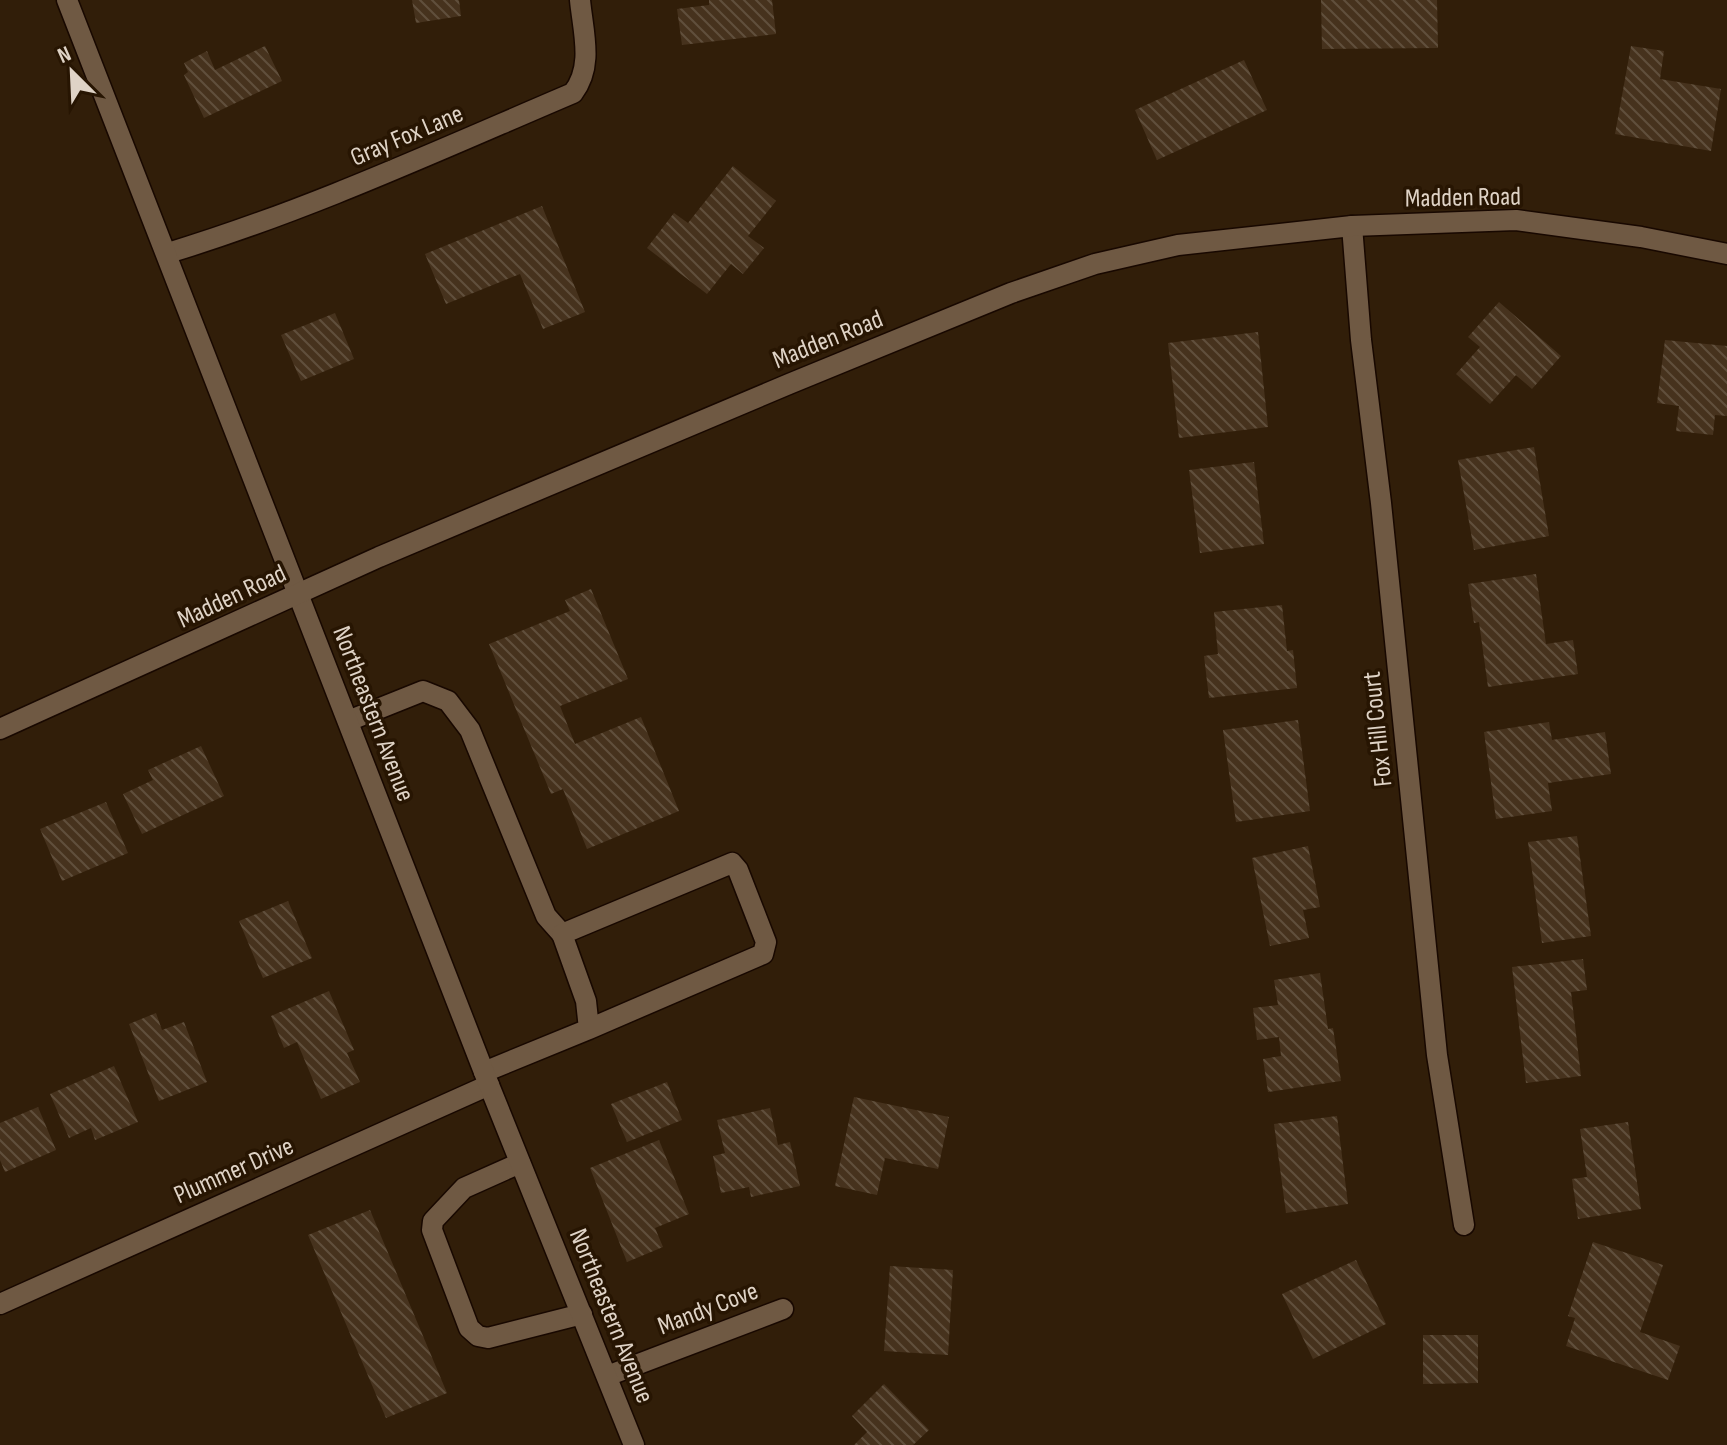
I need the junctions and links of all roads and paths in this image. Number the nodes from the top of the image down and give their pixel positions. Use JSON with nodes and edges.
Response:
{"nodes":[{"id":1,"x":67,"y":0,"type":"edge"},
{"id":2,"x":580,"y":0,"type":"edge"},
{"id":3,"x":1352,"y":226,"type":"junction"},
{"id":4,"x":168,"y":253,"type":"junction"},
{"id":5,"x":1727,"y":254,"type":"edge"},
{"id":6,"x":299,"y":595,"type":"junction"},
{"id":7,"x":348,"y":721,"type":"junction"},
{"id":8,"x":0,"y":729,"type":"edge"},
{"id":9,"x":562,"y":934,"type":"junction"},
{"id":10,"x":589,"y":1029,"type":"junction"},
{"id":11,"x":487,"y":1079,"type":"junction"},
{"id":12,"x":520,"y":1163,"type":"junction"},
{"id":13,"x":1464,"y":1225,"type":"dead end"},
{"id":14,"x":0,"y":1304,"type":"edge"},
{"id":15,"x":783,"y":1309,"type":"dead end"},
{"id":16,"x":582,"y":1314,"type":"junction"},
{"id":17,"x":607,"y":1376,"type":"junction"},
{"id":18,"x":634,"y":1445,"type":"edge"}],
"edges":[{"from":1,"to":4,"type":"street","name":"Northeastern Avenue"},
{"from":2,"to":4,"type":"street","name":"Gray Fox Lane"},
{"from":3,"to":5,"type":"street","name":"Madden Road"},
{"from":3,"to":6,"type":"street","name":"Madden Road"},
{"from":3,"to":13,"type":"street","name":"Fox Hill Court"},
{"from":4,"to":6,"type":"street","name":"Northeastern Avenue"},
{"from":6,"to":7,"type":"street","name":"Northeastern Avenue"},
{"from":6,"to":8,"type":"street","name":"Madden Road"},
{"from":7,"to":9,"type":"street"},
{"from":7,"to":11,"type":"street","name":"Northeastern Avenue"},
{"from":9,"to":10,"type":"street"},
{"from":9,"to":10,"type":"street","name":"Plummer Drive"},
{"from":10,"to":11,"type":"street","name":"Plummer Drive"},
{"from":11,"to":12,"type":"street","name":"Northeastern Avenue"},
{"from":11,"to":14,"type":"street","name":"Plummer Drive"},
{"from":12,"to":16,"type":"street","name":"Northeastern Avenue"},
{"from":12,"to":16,"type":"street"},
{"from":15,"to":17,"type":"street","name":"Mandy Cove"},
{"from":16,"to":17,"type":"street","name":"Northeastern Avenue"},
{"from":17,"to":18,"type":"street","name":"Northeastern Avenue"}]}
